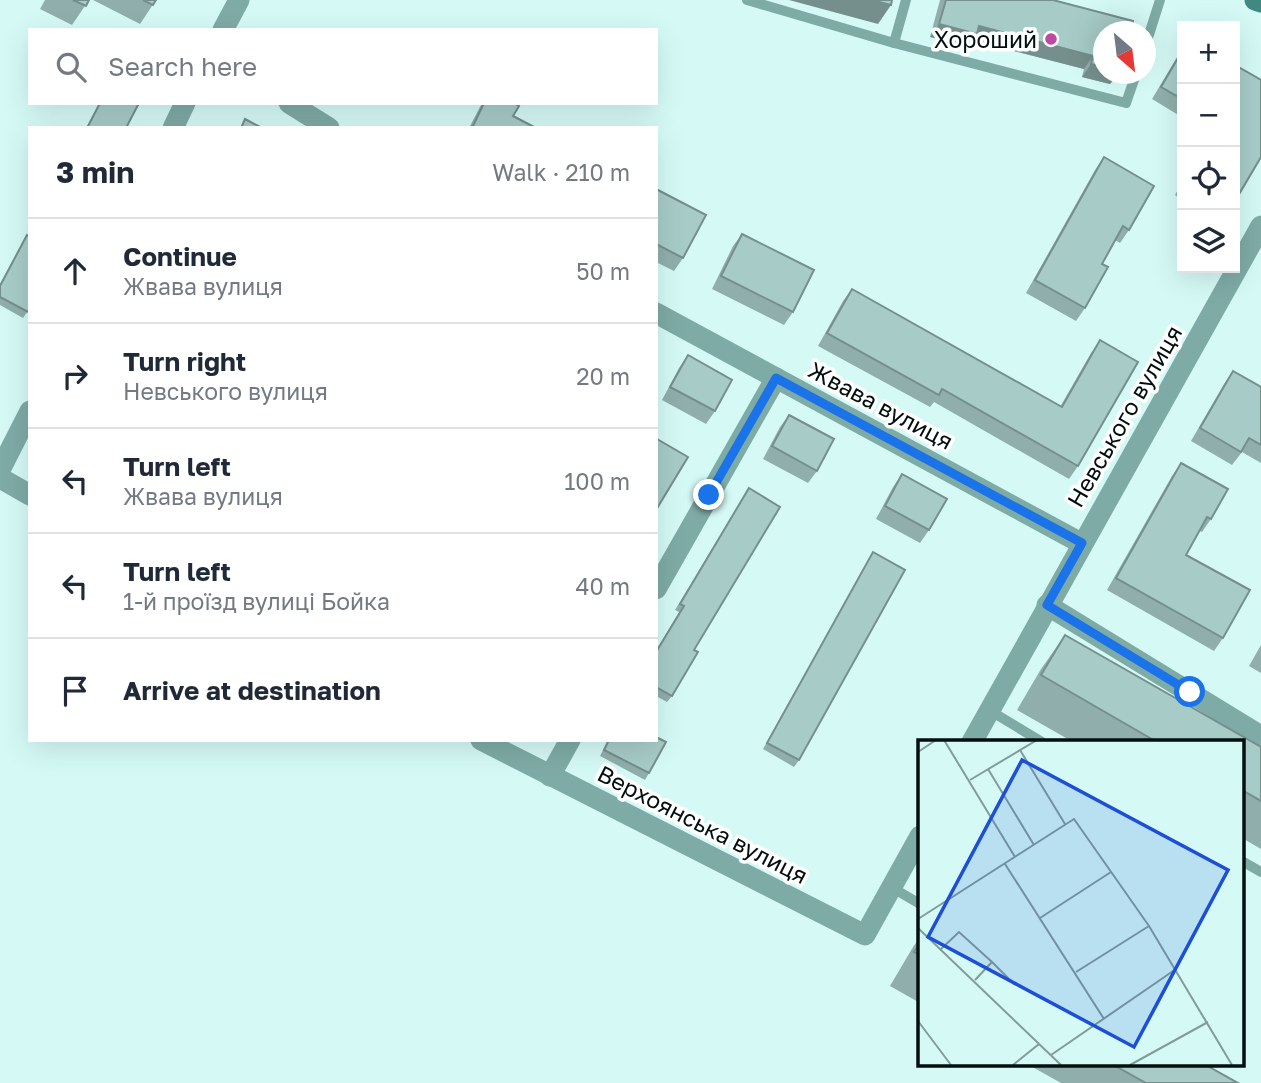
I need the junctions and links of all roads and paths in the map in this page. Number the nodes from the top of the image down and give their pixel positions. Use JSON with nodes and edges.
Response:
{"nodes":[{"id":1,"x":239,"y":0,"type":"edge"},
{"id":2,"x":747,"y":0,"type":"edge"},
{"id":3,"x":906,"y":0,"type":"edge"},
{"id":4,"x":1160,"y":0,"type":"edge"},
{"id":5,"x":1255,"y":0,"type":"edge"},
{"id":6,"x":1261,"y":2,"type":"edge"},
{"id":7,"x":1153,"y":21,"type":"edge"},
{"id":8,"x":224,"y":28,"type":"edge"},
{"id":9,"x":894,"y":43,"type":"junction"},
{"id":10,"x":1133,"y":84,"type":"edge"},
{"id":11,"x":184,"y":105,"type":"edge"},
{"id":12,"x":292,"y":105,"type":"edge"},
{"id":13,"x":174,"y":126,"type":"edge"},
{"id":14,"x":326,"y":126,"type":"edge"},
{"id":15,"x":1261,"y":226,"type":"edge"},
{"id":16,"x":658,"y":314,"type":"edge"},
{"id":17,"x":776,"y":378,"type":"junction"},
{"id":18,"x":28,"y":415,"type":"edge"},
{"id":19,"x":0,"y":470,"type":"edge"},
{"id":20,"x":0,"y":478,"type":"edge"},
{"id":21,"x":28,"y":494,"type":"edge"},
{"id":22,"x":1082,"y":543,"type":"junction"},
{"id":23,"x":658,"y":585,"type":"edge"},
{"id":24,"x":1047,"y":605,"type":"junction"},
{"id":25,"x":989,"y":710,"type":"junction"},
{"id":26,"x":1261,"y":736,"type":"edge"},
{"id":27,"x":973,"y":740,"type":"edge"},
{"id":28,"x":1039,"y":740,"type":"edge"},
{"id":29,"x":485,"y":742,"type":"edge"},
{"id":30,"x":569,"y":742,"type":"edge"},
{"id":31,"x":550,"y":776,"type":"junction"},
{"id":32,"x":918,"y":840,"type":"edge"},
{"id":33,"x":1244,"y":862,"type":"edge"},
{"id":34,"x":1261,"y":872,"type":"edge"},
{"id":35,"x":891,"y":887,"type":"junction"},
{"id":36,"x":918,"y":903,"type":"edge"}],
"edges":[{"from":1,"to":8,"type":"street"},
{"from":2,"to":9,"type":"lane"},
{"from":3,"to":9,"type":"lane"},
{"from":4,"to":7,"type":"lane"},
{"from":5,"to":6,"type":"street"},
{"from":9,"to":10,"type":"lane"},
{"from":11,"to":13,"type":"street"},
{"from":12,"to":14,"type":"street"},
{"from":15,"to":22,"type":"street","name":"Невського вулиця"},
{"from":16,"to":17,"type":"street","name":"Жвава вулиця"},
{"from":17,"to":22,"type":"street","name":"Жвава вулиця"},
{"from":17,"to":23,"type":"street"},
{"from":18,"to":19,"type":"street"},
{"from":20,"to":21,"type":"street"},
{"from":22,"to":24,"type":"street","name":"Невського вулиця"},
{"from":24,"to":25,"type":"street","name":"Невського вулиця"},
{"from":24,"to":26,"type":"street"},
{"from":25,"to":27,"type":"street","name":"Невського вулиця"},
{"from":25,"to":28,"type":"lane"},
{"from":29,"to":31,"type":"street","name":"Верхоянська вулиця"},
{"from":30,"to":31,"type":"street"},
{"from":31,"to":35,"type":"street","name":"Верхоянська вулиця"},
{"from":32,"to":35,"type":"street"},
{"from":33,"to":34,"type":"lane"},
{"from":35,"to":36,"type":"lane"}]}
